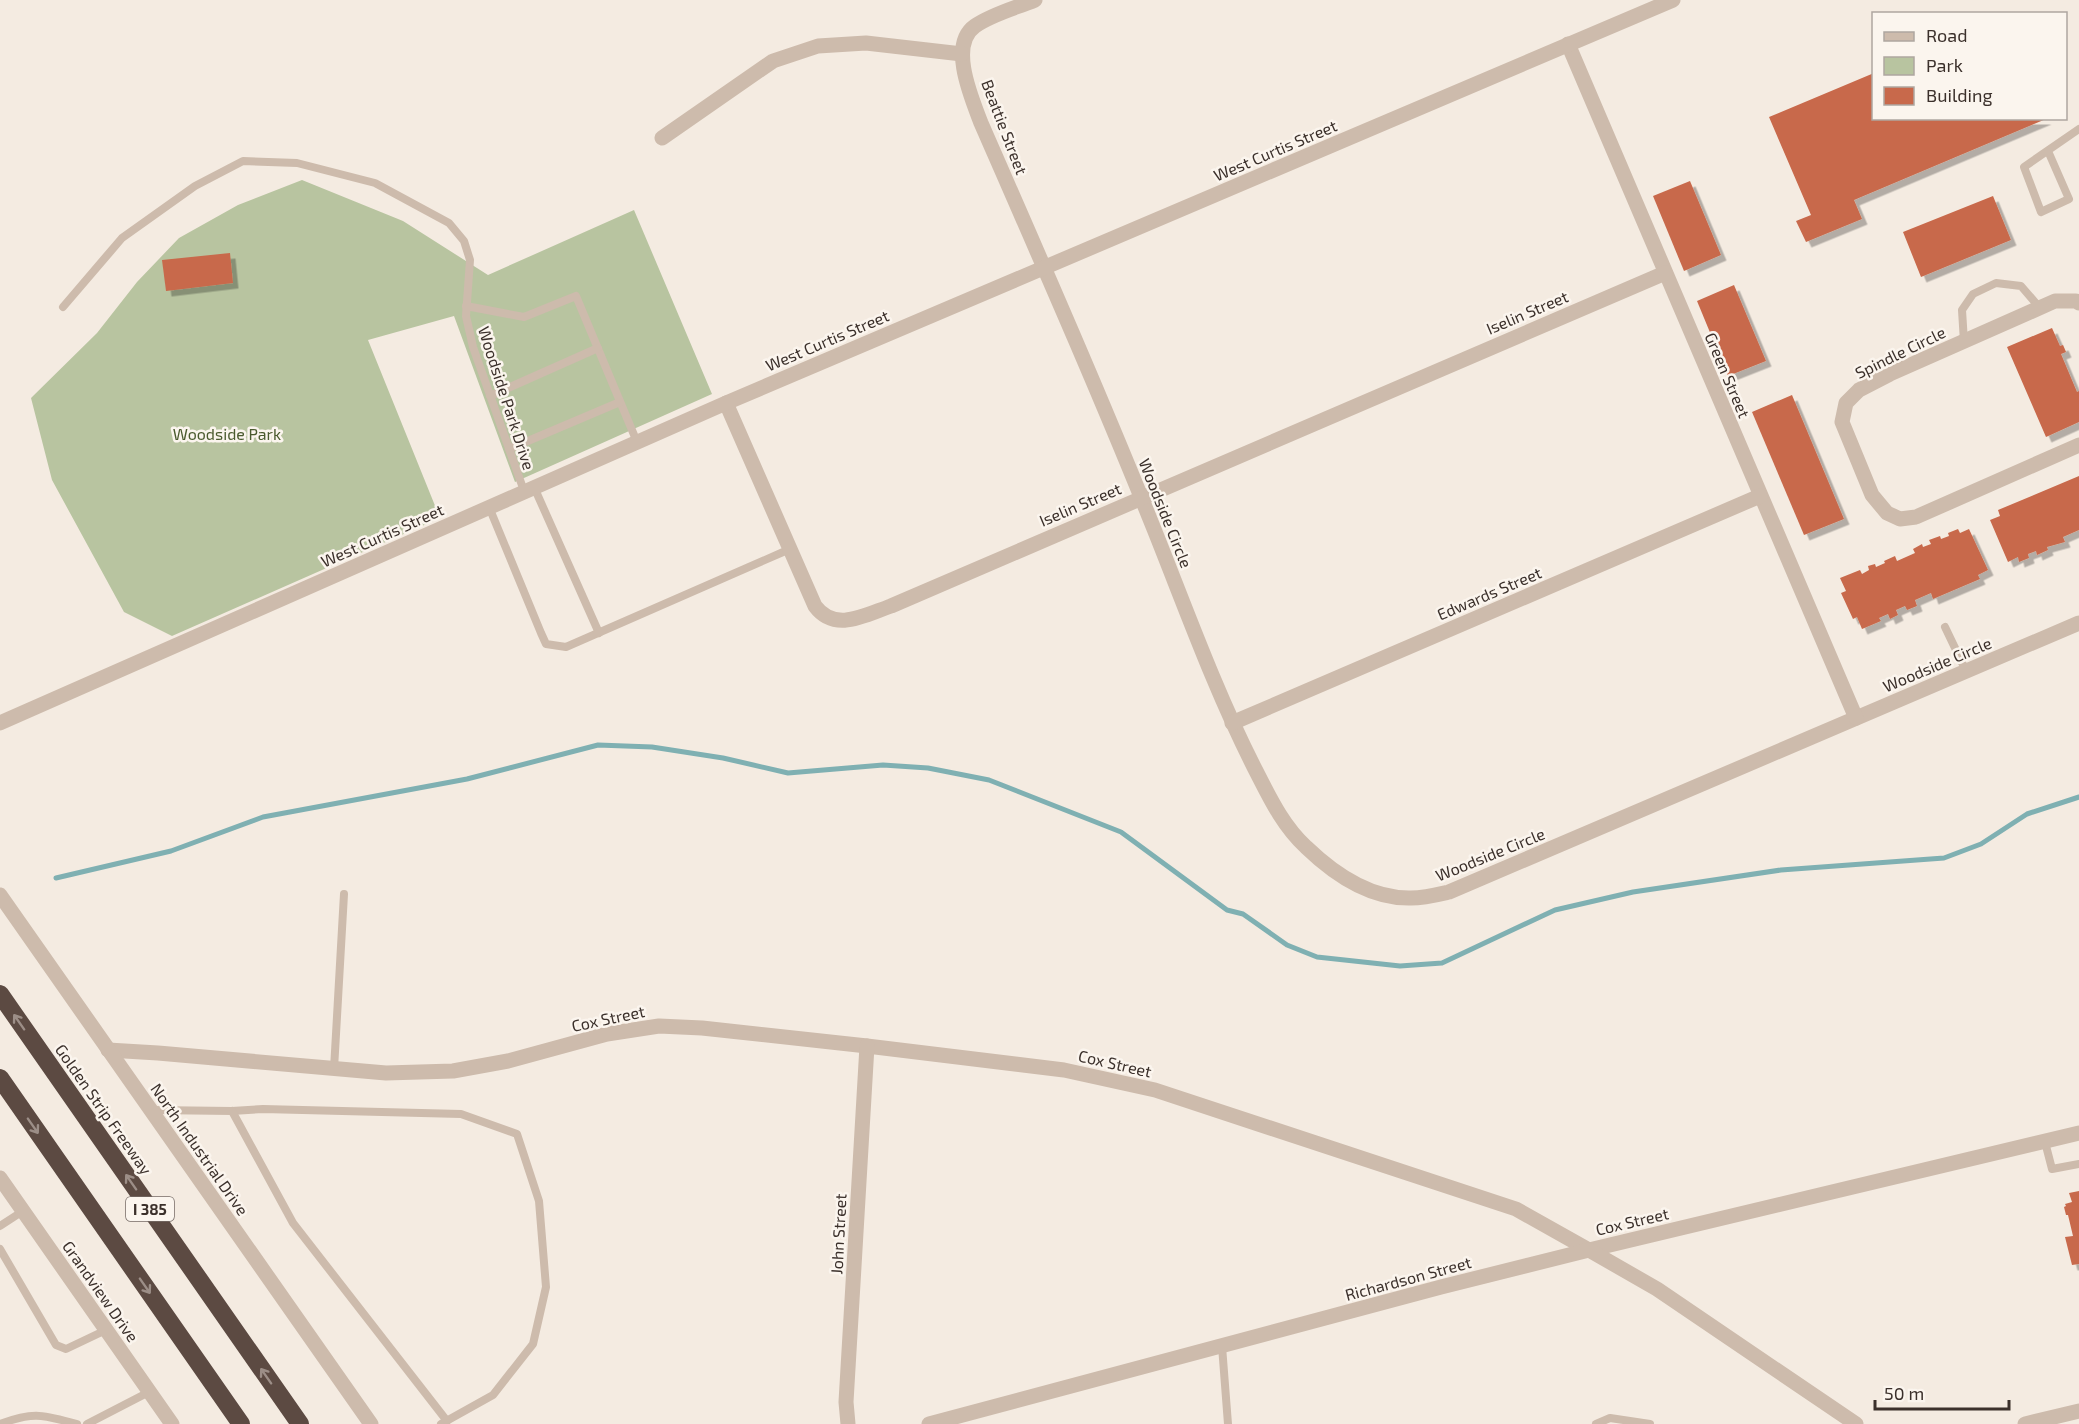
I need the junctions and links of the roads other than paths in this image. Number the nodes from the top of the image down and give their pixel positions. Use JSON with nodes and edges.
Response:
{"nodes":[{"id":1,"x":1035,"y":0,"type":"edge"},
{"id":2,"x":1673,"y":0,"type":"edge"},
{"id":3,"x":1568,"y":44,"type":"junction"},
{"id":4,"x":962,"y":54,"type":"junction"},
{"id":5,"x":2079,"y":129,"type":"edge"},
{"id":6,"x":662,"y":138,"type":"dead end"},
{"id":7,"x":2048,"y":150,"type":"junction"},
{"id":8,"x":1044,"y":268,"type":"junction"},
{"id":9,"x":1665,"y":273,"type":"junction"},
{"id":10,"x":2079,"y":303,"type":"edge"},
{"id":11,"x":466,"y":306,"type":"junction"},
{"id":12,"x":63,"y":307,"type":"dead end"},
{"id":13,"x":2040,"y":308,"type":"junction"},
{"id":14,"x":1964,"y":342,"type":"junction"},
{"id":15,"x":597,"y":348,"type":"junction"},
{"id":16,"x":490,"y":396,"type":"junction"},
{"id":17,"x":620,"y":402,"type":"junction"},
{"id":18,"x":726,"y":403,"type":"junction"},
{"id":19,"x":637,"y":442,"type":"junction"},
{"id":20,"x":2079,"y":445,"type":"edge"},
{"id":21,"x":509,"y":449,"type":"junction"},
{"id":22,"x":529,"y":489,"type":"junction"},
{"id":23,"x":1760,"y":496,"type":"junction"},
{"id":24,"x":1141,"y":497,"type":"junction"},
{"id":25,"x":489,"y":507,"type":"junction"},
{"id":26,"x":790,"y":549,"type":"junction"},
{"id":27,"x":2079,"y":623,"type":"edge"},
{"id":28,"x":1945,"y":627,"type":"dead end"},
{"id":29,"x":599,"y":633,"type":"junction"},
{"id":30,"x":1966,"y":671,"type":"junction"},
{"id":31,"x":1856,"y":718,"type":"junction"},
{"id":32,"x":0,"y":723,"type":"edge"},
{"id":33,"x":1232,"y":723,"type":"junction"},
{"id":34,"x":344,"y":894,"type":"dead end"},
{"id":35,"x":0,"y":895,"type":"edge"},
{"id":36,"x":0,"y":994,"type":"edge"},
{"id":37,"x":867,"y":1046,"type":"junction"},
{"id":38,"x":108,"y":1050,"type":"junction"},
{"id":39,"x":334,"y":1070,"type":"junction"},
{"id":40,"x":0,"y":1078,"type":"edge"},
{"id":41,"x":150,"y":1110,"type":"junction"},
{"id":42,"x":232,"y":1111,"type":"junction"},
{"id":43,"x":2079,"y":1133,"type":"edge"},
{"id":44,"x":2045,"y":1142,"type":"junction"},
{"id":45,"x":2079,"y":1164,"type":"edge"},
{"id":46,"x":2,"y":1185,"type":"edge"},
{"id":47,"x":23,"y":1211,"type":"junction"},
{"id":48,"x":0,"y":1226,"type":"edge"},
{"id":49,"x":0,"y":1249,"type":"edge"},
{"id":50,"x":1588,"y":1250,"type":"junction"},
{"id":51,"x":106,"y":1330,"type":"junction"},
{"id":52,"x":1222,"y":1346,"type":"junction"},
{"id":53,"x":149,"y":1392,"type":"junction"},
{"id":54,"x":2079,"y":1411,"type":"edge"},
{"id":55,"x":444,"y":1422,"type":"edge"},
{"id":56,"x":0,"y":1424,"type":"edge"},
{"id":57,"x":77,"y":1424,"type":"edge"},
{"id":58,"x":87,"y":1424,"type":"edge"},
{"id":59,"x":172,"y":1424,"type":"edge"},
{"id":60,"x":241,"y":1424,"type":"edge"},
{"id":61,"x":300,"y":1424,"type":"edge"},
{"id":62,"x":371,"y":1424,"type":"edge"},
{"id":63,"x":848,"y":1424,"type":"edge"},
{"id":64,"x":928,"y":1424,"type":"edge"},
{"id":65,"x":1228,"y":1424,"type":"edge"},
{"id":66,"x":1596,"y":1424,"type":"edge"},
{"id":67,"x":1650,"y":1424,"type":"edge"},
{"id":68,"x":1856,"y":1424,"type":"edge"},
{"id":69,"x":2025,"y":1424,"type":"edge"}],
"edges":[{"from":1,"to":4,"type":"street"},
{"from":2,"to":3,"type":"street","name":"West Curtis Street"},
{"from":3,"to":8,"type":"street","name":"West Curtis Street"},
{"from":3,"to":9,"type":"street","name":"Green Street"},
{"from":4,"to":6,"type":"street"},
{"from":4,"to":8,"type":"street","name":"Beattie Street"},
{"from":5,"to":7,"type":"lane"},
{"from":7,"to":7,"type":"lane"},
{"from":8,"to":18,"type":"street","name":"West Curtis Street"},
{"from":8,"to":24,"type":"street","name":"Woodside Circle"},
{"from":9,"to":23,"type":"street","name":"Green Street"},
{"from":9,"to":24,"type":"street","name":"Iselin Street"},
{"from":10,"to":13,"type":"street","name":"Spindle Circle"},
{"from":11,"to":12,"type":"lane","name":"Woodside Park Drive"},
{"from":11,"to":15,"type":"lane"},
{"from":11,"to":16,"type":"lane","name":"Woodside Park Drive"},
{"from":13,"to":14,"type":"street","name":"Spindle Circle"},
{"from":13,"to":14,"type":"lane"},
{"from":14,"to":20,"type":"street","name":"Spindle Circle"},
{"from":15,"to":16,"type":"lane"},
{"from":15,"to":17,"type":"lane"},
{"from":16,"to":21,"type":"lane","name":"Woodside Park Drive"},
{"from":17,"to":19,"type":"lane"},
{"from":17,"to":21,"type":"lane"},
{"from":18,"to":19,"type":"street","name":"West Curtis Street"},
{"from":18,"to":26,"type":"street","name":"Iselin Street"},
{"from":19,"to":22,"type":"street","name":"West Curtis Street"},
{"from":21,"to":22,"type":"lane","name":"Woodside Park Drive"},
{"from":22,"to":25,"type":"street","name":"West Curtis Street"},
{"from":22,"to":29,"type":"lane","name":"Woodside Park Drive"},
{"from":23,"to":31,"type":"street","name":"Green Street"},
{"from":23,"to":33,"type":"street","name":"Edwards Street"},
{"from":24,"to":26,"type":"street","name":"Iselin Street"},
{"from":24,"to":33,"type":"street","name":"Woodside Circle"},
{"from":25,"to":29,"type":"lane"},
{"from":25,"to":32,"type":"street","name":"West Curtis Street"},
{"from":26,"to":29,"type":"lane"},
{"from":27,"to":30,"type":"street","name":"Woodside Circle"},
{"from":28,"to":30,"type":"lane"},
{"from":30,"to":31,"type":"street","name":"Woodside Circle"},
{"from":31,"to":33,"type":"street","name":"Woodside Circle"},
{"from":34,"to":39,"type":"lane"},
{"from":35,"to":38,"type":"street","name":"North Industrial Drive"},
{"from":61,"to":36,"type":"highway","name":"Golden Strip Freeway","number":"I 385","one_way":true},
{"from":37,"to":39,"type":"street","name":"Cox Street"},
{"from":37,"to":50,"type":"street","name":"Cox Street"},
{"from":37,"to":63,"type":"street","name":"John Street"},
{"from":38,"to":39,"type":"street","name":"Cox Street"},
{"from":38,"to":41,"type":"street","name":"North Industrial Drive"},
{"from":40,"to":60,"type":"highway","number":"I 385","one_way":true},
{"from":41,"to":42,"type":"lane"},
{"from":41,"to":62,"type":"street","name":"North Industrial Drive"},
{"from":42,"to":55,"type":"lane"},
{"from":42,"to":55,"type":"lane"},
{"from":43,"to":44,"type":"street","name":"Cox Street"},
{"from":44,"to":45,"type":"lane"},
{"from":44,"to":50,"type":"street","name":"Cox Street"},
{"from":46,"to":47,"type":"street","name":"Grandview Drive"},
{"from":47,"to":48,"type":"lane"},
{"from":47,"to":51,"type":"street","name":"Grandview Drive"},
{"from":49,"to":51,"type":"lane"},
{"from":50,"to":52,"type":"street","name":"Richardson Street"},
{"from":50,"to":68,"type":"street"},
{"from":51,"to":53,"type":"street","name":"Grandview Drive"},
{"from":52,"to":64,"type":"street","name":"Richardson Street"},
{"from":52,"to":65,"type":"lane"},
{"from":53,"to":58,"type":"lane"},
{"from":53,"to":59,"type":"street","name":"Grandview Drive"},
{"from":54,"to":69,"type":"street"},
{"from":56,"to":57,"type":"lane"},
{"from":66,"to":67,"type":"lane"}]}
